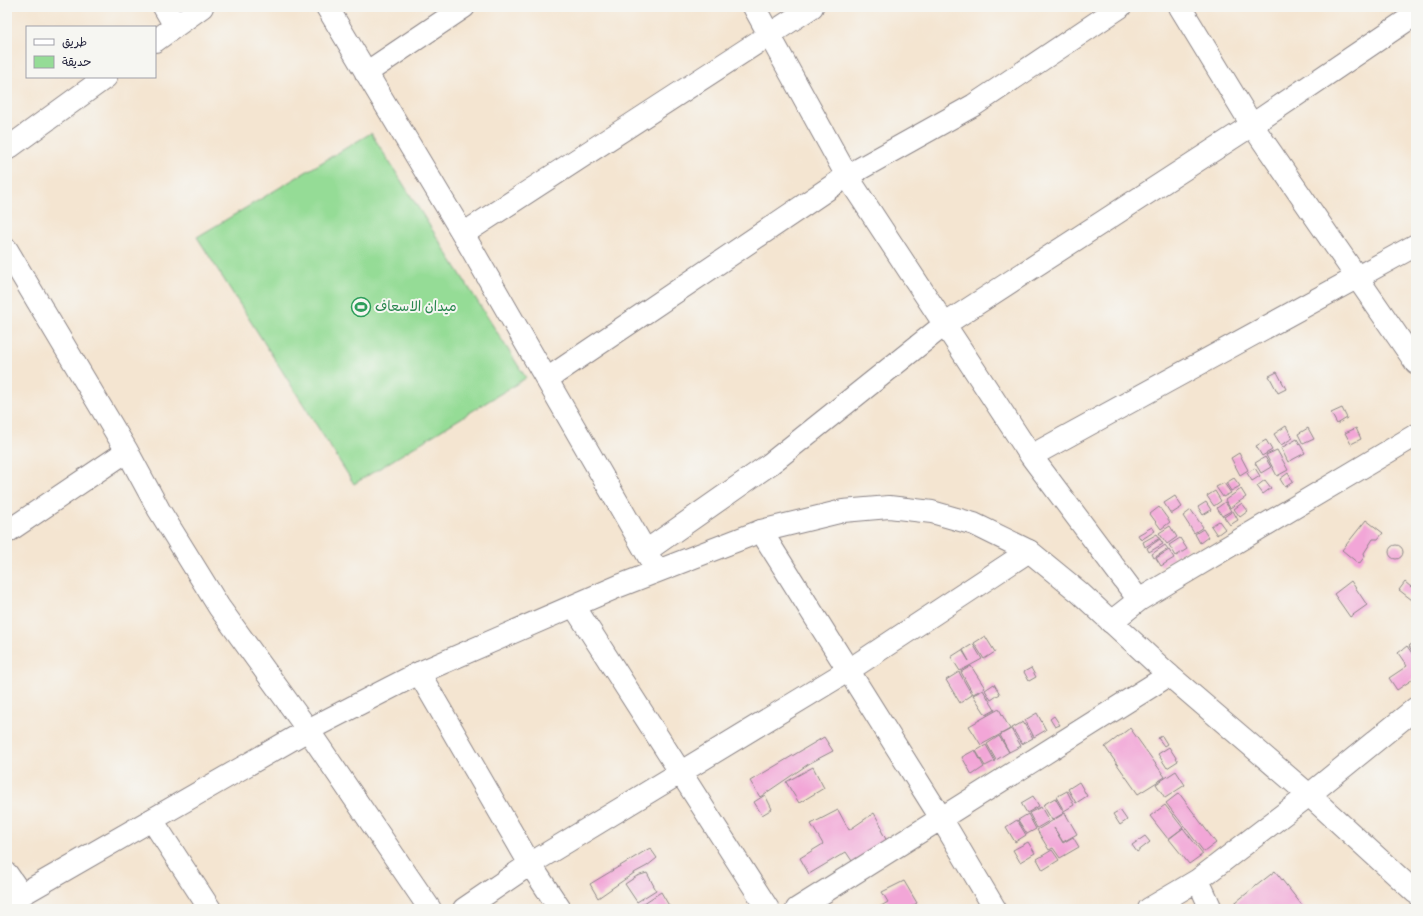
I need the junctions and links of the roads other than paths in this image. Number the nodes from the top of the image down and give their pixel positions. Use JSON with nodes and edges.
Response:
{"nodes":[{"id":1,"x":164,"y":7,"type":"edge"},
{"id":2,"x":202,"y":7,"type":"edge"},
{"id":3,"x":327,"y":7,"type":"edge"},
{"id":4,"x":464,"y":7,"type":"edge"},
{"id":5,"x":754,"y":7,"type":"edge"},
{"id":6,"x":812,"y":7,"type":"edge"},
{"id":7,"x":1120,"y":7,"type":"edge"},
{"id":8,"x":1180,"y":7,"type":"edge"},
{"id":9,"x":1416,"y":14,"type":"edge"},
{"id":10,"x":175,"y":26,"type":"junction"},
{"id":11,"x":770,"y":33,"type":"junction"},
{"id":12,"x":156,"y":40,"type":"edge"},
{"id":13,"x":366,"y":73,"type":"junction"},
{"id":14,"x":105,"y":78,"type":"edge"},
{"id":15,"x":1252,"y":125,"type":"junction"},
{"id":16,"x":7,"y":149,"type":"edge"},
{"id":17,"x":847,"y":176,"type":"junction"},
{"id":18,"x":463,"y":234,"type":"junction"},
{"id":19,"x":1416,"y":245,"type":"edge"},
{"id":20,"x":7,"y":250,"type":"edge"},
{"id":21,"x":1357,"y":277,"type":"junction"},
{"id":22,"x":944,"y":325,"type":"junction"},
{"id":23,"x":1416,"y":363,"type":"edge"},
{"id":24,"x":547,"y":379,"type":"junction"},
{"id":25,"x":1416,"y":435,"type":"edge"},
{"id":26,"x":127,"y":451,"type":"junction"},
{"id":27,"x":1031,"y":456,"type":"junction"},
{"id":28,"x":761,"y":531,"type":"junction"},
{"id":29,"x":7,"y":532,"type":"edge"},
{"id":30,"x":646,"y":551,"type":"junction"},
{"id":31,"x":1029,"y":551,"type":"junction"},
{"id":32,"x":656,"y":571,"type":"junction"},
{"id":33,"x":1139,"y":600,"type":"junction"},
{"id":34,"x":574,"y":606,"type":"junction"},
{"id":35,"x":1111,"y":622,"type":"junction"},
{"id":36,"x":849,"y":670,"type":"junction"},
{"id":37,"x":419,"y":673,"type":"junction"},
{"id":38,"x":1169,"y":675,"type":"junction"},
{"id":39,"x":1416,"y":708,"type":"edge"},
{"id":40,"x":308,"y":730,"type":"junction"},
{"id":41,"x":682,"y":773,"type":"junction"},
{"id":42,"x":1308,"y":795,"type":"junction"},
{"id":43,"x":941,"y":818,"type":"junction"},
{"id":44,"x":152,"y":820,"type":"junction"},
{"id":45,"x":530,"y":864,"type":"junction"},
{"id":46,"x":7,"y":874,"type":"edge"},
{"id":47,"x":1198,"y":880,"type":"junction"},
{"id":48,"x":1416,"y":893,"type":"edge"},
{"id":49,"x":14,"y":898,"type":"edge"},
{"id":50,"x":210,"y":909,"type":"edge"},
{"id":51,"x":430,"y":909,"type":"edge"},
{"id":52,"x":464,"y":909,"type":"edge"},
{"id":53,"x":560,"y":909,"type":"edge"},
{"id":54,"x":768,"y":909,"type":"edge"},
{"id":55,"x":797,"y":909,"type":"edge"},
{"id":56,"x":995,"y":909,"type":"edge"},
{"id":57,"x":1149,"y":909,"type":"edge"},
{"id":58,"x":1211,"y":909,"type":"edge"}],
"edges":[{"from":1,"to":10,"type":"main road"},
{"from":2,"to":10,"type":"main road"},
{"from":3,"to":13,"type":"main road"},
{"from":4,"to":13,"type":"main road"},
{"from":5,"to":11,"type":"main road"},
{"from":6,"to":11,"type":"main road"},
{"from":7,"to":17,"type":"main road"},
{"from":8,"to":15,"type":"main road"},
{"from":9,"to":15,"type":"main road"},
{"from":10,"to":12,"type":"main road"},
{"from":11,"to":17,"type":"main road"},
{"from":11,"to":18,"type":"main road"},
{"from":13,"to":18,"type":"main road"},
{"from":14,"to":16,"type":"main road"},
{"from":15,"to":21,"type":"main road"},
{"from":15,"to":22,"type":"main road"},
{"from":17,"to":22,"type":"main road"},
{"from":17,"to":24,"type":"main road"},
{"from":18,"to":24,"type":"main road"},
{"from":19,"to":21,"type":"main road"},
{"from":20,"to":26,"type":"main road"},
{"from":21,"to":23,"type":"main road"},
{"from":21,"to":27,"type":"main road"},
{"from":22,"to":27,"type":"main road"},
{"from":22,"to":30,"type":"main road"},
{"from":24,"to":30,"type":"main road"},
{"from":25,"to":33,"type":"main road"},
{"from":26,"to":29,"type":"main road"},
{"from":26,"to":40,"type":"main road"},
{"from":27,"to":33,"type":"main road"},
{"from":28,"to":31,"type":"main road"},
{"from":28,"to":32,"type":"main road"},
{"from":28,"to":36,"type":"main road"},
{"from":30,"to":32,"type":"main road"},
{"from":31,"to":35,"type":"main road"},
{"from":31,"to":36,"type":"main road"},
{"from":32,"to":34,"type":"main road"},
{"from":33,"to":35,"type":"main road"},
{"from":34,"to":37,"type":"main road"},
{"from":34,"to":41,"type":"main road"},
{"from":35,"to":38,"type":"main road"},
{"from":36,"to":41,"type":"main road"},
{"from":36,"to":43,"type":"main road"},
{"from":37,"to":40,"type":"main road"},
{"from":37,"to":45,"type":"main road"},
{"from":38,"to":42,"type":"main road"},
{"from":38,"to":43,"type":"main road"},
{"from":39,"to":42,"type":"main road"},
{"from":40,"to":44,"type":"main road"},
{"from":40,"to":51,"type":"main road"},
{"from":41,"to":45,"type":"main road"},
{"from":41,"to":54,"type":"main road"},
{"from":42,"to":47,"type":"main road"},
{"from":42,"to":48,"type":"main road"},
{"from":43,"to":55,"type":"main road"},
{"from":43,"to":56,"type":"main road"},
{"from":44,"to":49,"type":"main road"},
{"from":44,"to":50,"type":"main road"},
{"from":45,"to":52,"type":"main road"},
{"from":45,"to":53,"type":"main road"},
{"from":46,"to":49,"type":"main road"},
{"from":47,"to":57,"type":"main road"},
{"from":47,"to":58,"type":"main road"}]}
